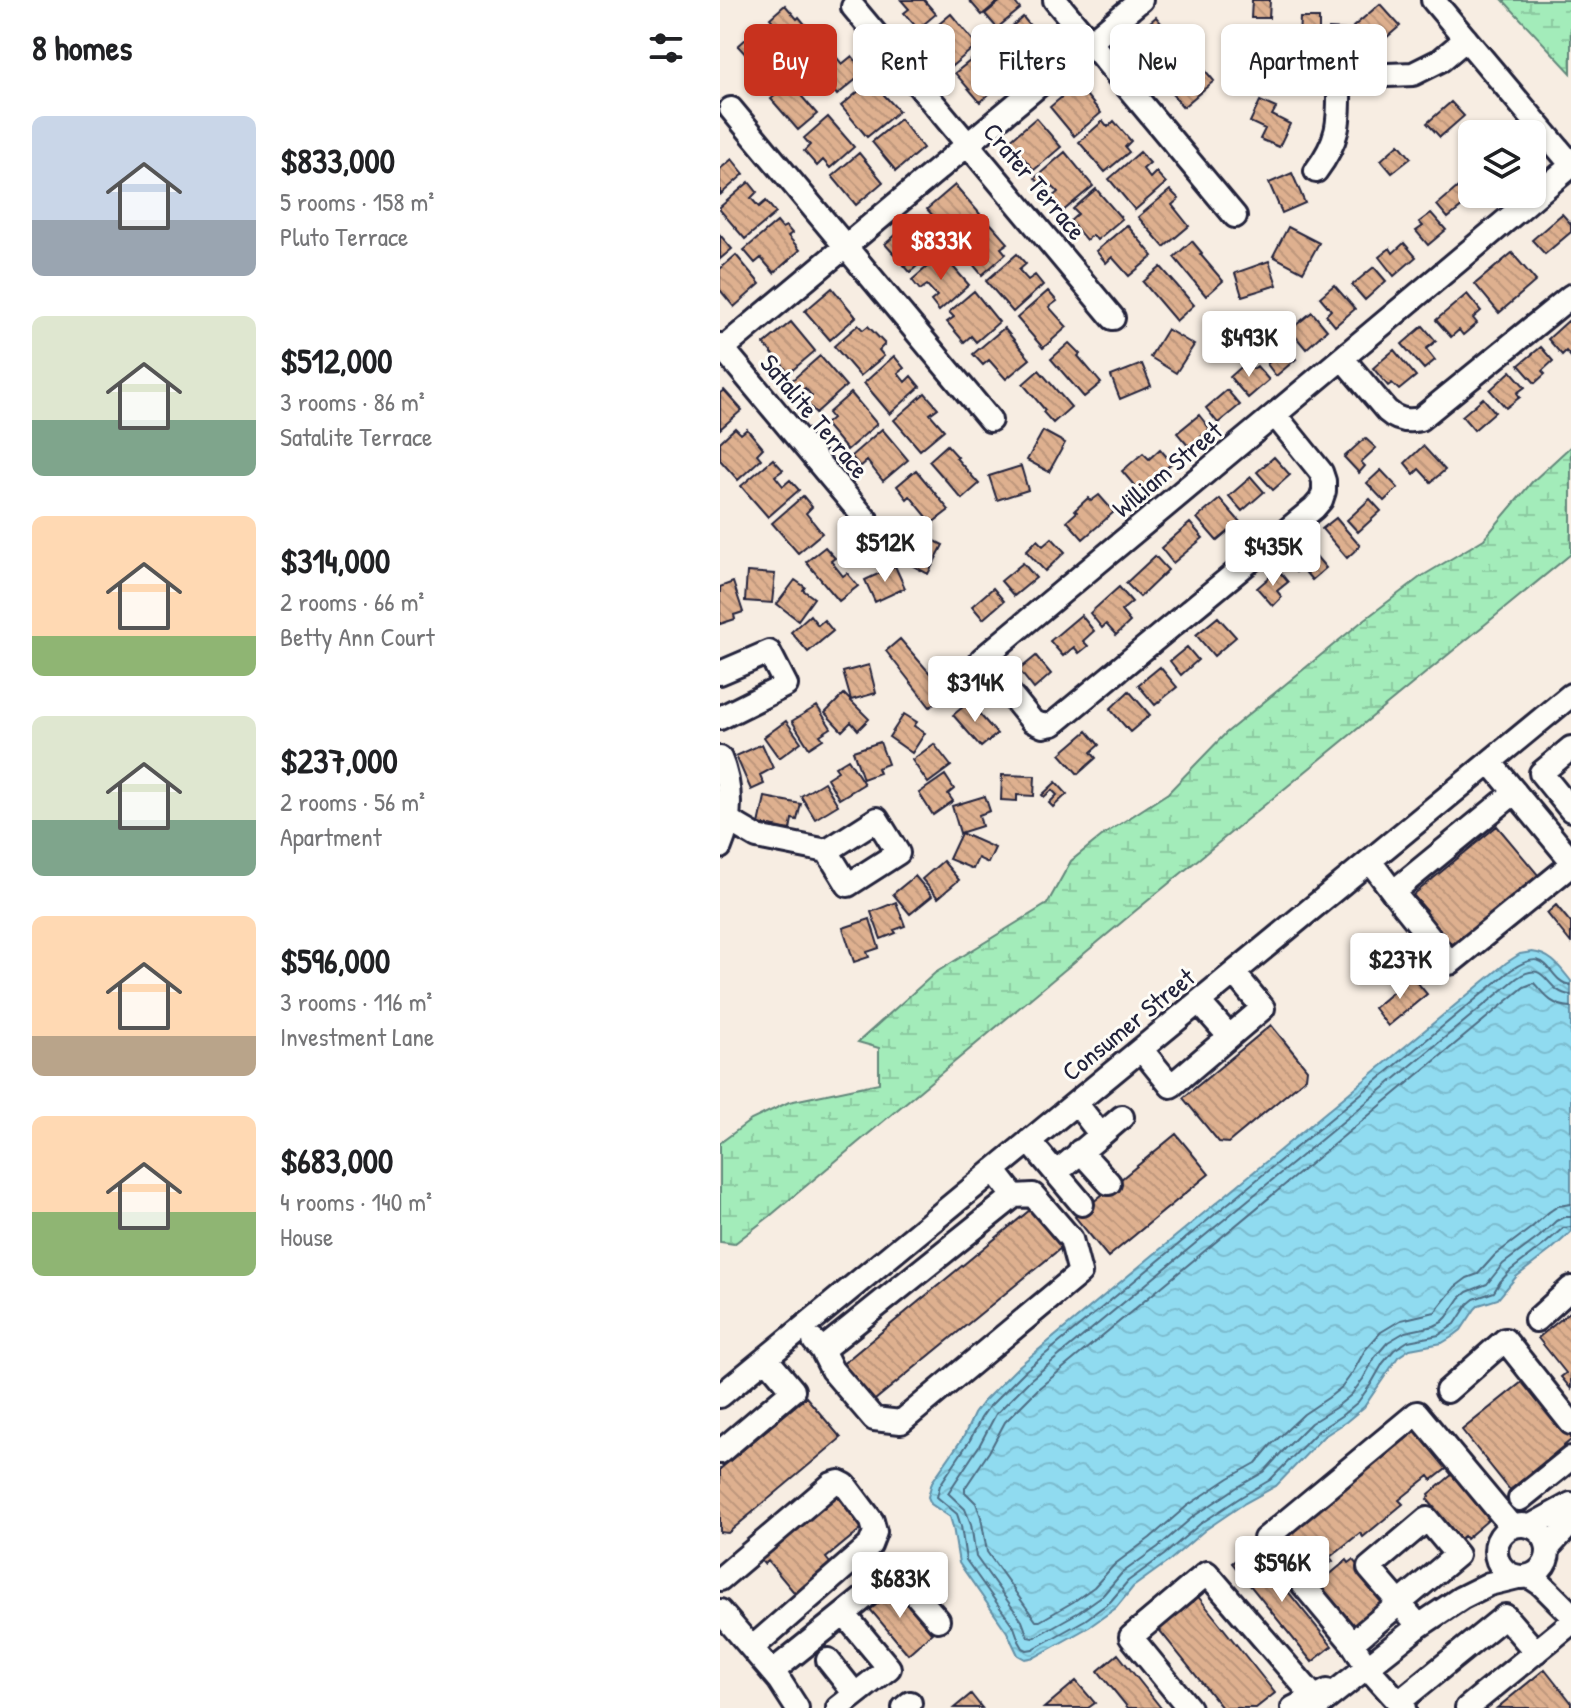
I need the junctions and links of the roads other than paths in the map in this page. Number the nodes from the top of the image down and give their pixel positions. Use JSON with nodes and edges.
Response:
{"nodes":[{"id":1,"x":1055,"y":0,"type":"edge"},
{"id":2,"x":1141,"y":0,"type":"edge"},
{"id":3,"x":1433,"y":0,"type":"edge"},
{"id":4,"x":853,"y":7,"type":"dead end"},
{"id":5,"x":1075,"y":24,"type":"edge"},
{"id":6,"x":1094,"y":39,"type":"edge"},
{"id":7,"x":1466,"y":39,"type":"junction"},
{"id":8,"x":1094,"y":47,"type":"edge"},
{"id":9,"x":1387,"y":75,"type":"edge"},
{"id":10,"x":1025,"y":96,"type":"edge"},
{"id":11,"x":1339,"y":96,"type":"edge"},
{"id":12,"x":731,"y":109,"type":"dead end"},
{"id":13,"x":968,"y":144,"type":"junction"},
{"id":14,"x":1571,"y":165,"type":"edge"},
{"id":15,"x":1316,"y":171,"type":"dead end"},
{"id":16,"x":1235,"y":216,"type":"dead end"},
{"id":17,"x":845,"y":246,"type":"junction"},
{"id":18,"x":1571,"y":296,"type":"edge"},
{"id":19,"x":1113,"y":318,"type":"dead end"},
{"id":20,"x":721,"y":348,"type":"edge"},
{"id":21,"x":1343,"y":359,"type":"junction"},
{"id":22,"x":1275,"y":415,"type":"junction"},
{"id":23,"x":990,"y":420,"type":"dead end"},
{"id":24,"x":868,"y":522,"type":"dead end"},
{"id":25,"x":720,"y":673,"type":"edge"},
{"id":26,"x":1571,"y":695,"type":"edge"},
{"id":27,"x":720,"y":718,"type":"edge"},
{"id":28,"x":1571,"y":748,"type":"edge"},
{"id":29,"x":720,"y":758,"type":"edge"},
{"id":30,"x":1490,"y":762,"type":"junction"},
{"id":31,"x":1515,"y":792,"type":"junction"},
{"id":32,"x":1571,"y":810,"type":"edge"},
{"id":33,"x":728,"y":820,"type":"junction"},
{"id":34,"x":720,"y":847,"type":"edge"},
{"id":35,"x":1567,"y":849,"type":"edge"},
{"id":36,"x":827,"y":851,"type":"dead end"},
{"id":37,"x":1370,"y":861,"type":"junction"},
{"id":38,"x":1393,"y":892,"type":"junction"},
{"id":39,"x":1234,"y":973,"type":"junction"},
{"id":40,"x":1199,"y":1002,"type":"junction"},
{"id":41,"x":1229,"y":1036,"type":"junction"},
{"id":42,"x":1141,"y":1049,"type":"junction"},
{"id":43,"x":1076,"y":1103,"type":"junction"},
{"id":44,"x":1122,"y":1117,"type":"dead end"},
{"id":45,"x":1101,"y":1135,"type":"junction"},
{"id":46,"x":1029,"y":1141,"type":"junction"},
{"id":47,"x":1080,"y":1151,"type":"junction"},
{"id":48,"x":994,"y":1170,"type":"junction"},
{"id":49,"x":1056,"y":1173,"type":"junction"},
{"id":50,"x":1109,"y":1183,"type":"dead end"},
{"id":51,"x":1014,"y":1196,"type":"junction"},
{"id":52,"x":1082,"y":1204,"type":"dead end"},
{"id":53,"x":1571,"y":1288,"type":"edge"},
{"id":54,"x":1536,"y":1320,"type":"dead end"},
{"id":55,"x":803,"y":1327,"type":"junction"},
{"id":56,"x":822,"y":1350,"type":"junction"},
{"id":57,"x":766,"y":1358,"type":"junction"},
{"id":58,"x":1447,"y":1391,"type":"dead end"},
{"id":59,"x":720,"y":1396,"type":"edge"},
{"id":60,"x":1571,"y":1423,"type":"edge"},
{"id":61,"x":720,"y":1452,"type":"edge"},
{"id":62,"x":1571,"y":1458,"type":"edge"},
{"id":63,"x":1520,"y":1499,"type":"dead end"},
{"id":64,"x":1571,"y":1504,"type":"edge"},
{"id":65,"x":1571,"y":1523,"type":"edge"},
{"id":66,"x":1521,"y":1526,"type":"junction"},
{"id":67,"x":1496,"y":1553,"type":"junction"},
{"id":68,"x":1548,"y":1554,"type":"junction"},
{"id":69,"x":1523,"y":1577,"type":"junction"},
{"id":70,"x":720,"y":1579,"type":"edge"},
{"id":71,"x":1461,"y":1598,"type":"junction"},
{"id":72,"x":1563,"y":1607,"type":"edge"},
{"id":73,"x":720,"y":1611,"type":"edge"},
{"id":74,"x":844,"y":1614,"type":"junction"},
{"id":75,"x":938,"y":1620,"type":"dead end"},
{"id":76,"x":1571,"y":1623,"type":"edge"},
{"id":77,"x":1419,"y":1626,"type":"junction"},
{"id":78,"x":1352,"y":1643,"type":"junction"},
{"id":79,"x":752,"y":1648,"type":"junction"},
{"id":80,"x":1536,"y":1652,"type":"junction"},
{"id":81,"x":828,"y":1660,"type":"dead end"},
{"id":82,"x":772,"y":1672,"type":"junction"},
{"id":83,"x":1352,"y":1685,"type":"edge"},
{"id":84,"x":846,"y":1701,"type":"edge"},
{"id":85,"x":1315,"y":1702,"type":"edge"},
{"id":86,"x":1402,"y":1705,"type":"edge"},
{"id":87,"x":797,"y":1708,"type":"edge"},
{"id":88,"x":1189,"y":1708,"type":"edge"},
{"id":89,"x":1293,"y":1708,"type":"edge"},
{"id":90,"x":1467,"y":1708,"type":"edge"}],
"edges":[{"from":1,"to":5,"type":"street"},
{"from":2,"to":6,"type":"street"},
{"from":3,"to":7,"type":"street"},
{"from":4,"to":13,"type":"street","name":"Crater Terrace"},
{"from":7,"to":9,"type":"street"},
{"from":7,"to":14,"type":"street"},
{"from":8,"to":16,"type":"street"},
{"from":10,"to":13,"type":"street"},
{"from":11,"to":15,"type":"street"},
{"from":12,"to":17,"type":"street"},
{"from":13,"to":17,"type":"street"},
{"from":13,"to":19,"type":"street","name":"Crater Terrace"},
{"from":14,"to":21,"type":"street","name":"William Street"},
{"from":17,"to":20,"type":"street"},
{"from":17,"to":23,"type":"street"},
{"from":18,"to":21,"type":"street"},
{"from":20,"to":24,"type":"street","name":"Satalite Terrace"},
{"from":21,"to":22,"type":"street","name":"William Street"},
{"from":22,"to":22,"type":"street","name":"William Street"},
{"from":25,"to":27,"type":"street"},
{"from":26,"to":30,"type":"street","name":"Consumer Street"},
{"from":28,"to":32,"type":"street"},
{"from":29,"to":33,"type":"street"},
{"from":30,"to":31,"type":"street"},
{"from":30,"to":37,"type":"street","name":"Consumer Street"},
{"from":31,"to":35,"type":"street"},
{"from":31,"to":38,"type":"street"},
{"from":33,"to":34,"type":"street"},
{"from":33,"to":36,"type":"street"},
{"from":35,"to":38,"type":"street"},
{"from":37,"to":38,"type":"street"},
{"from":37,"to":39,"type":"street","name":"Consumer Street"},
{"from":39,"to":40,"type":"street","name":"Consumer Street"},
{"from":39,"to":41,"type":"street"},
{"from":40,"to":41,"type":"street"},
{"from":40,"to":42,"type":"street","name":"Consumer Street"},
{"from":41,"to":42,"type":"street"},
{"from":42,"to":43,"type":"street","name":"Consumer Street"},
{"from":43,"to":45,"type":"street"},
{"from":43,"to":46,"type":"street","name":"Consumer Street"},
{"from":44,"to":45,"type":"street"},
{"from":45,"to":47,"type":"street"},
{"from":46,"to":48,"type":"street","name":"Consumer Street"},
{"from":46,"to":49,"type":"street"},
{"from":47,"to":49,"type":"street"},
{"from":47,"to":50,"type":"street"},
{"from":48,"to":51,"type":"street"},
{"from":48,"to":55,"type":"street","name":"Consumer Street"},
{"from":49,"to":52,"type":"street"},
{"from":51,"to":56,"type":"street"},
{"from":51,"to":56,"type":"street"},
{"from":53,"to":54,"type":"street"},
{"from":55,"to":56,"type":"street"},
{"from":55,"to":57,"type":"street","name":"Consumer Street"},
{"from":57,"to":59,"type":"street","name":"Consumer Street"},
{"from":57,"to":61,"type":"street"},
{"from":58,"to":60,"type":"street"},
{"from":62,"to":63,"type":"street"},
{"from":64,"to":66,"type":"street"},
{"from":65,"to":68,"type":"street"},
{"from":66,"to":67,"type":"street"},
{"from":66,"to":68,"type":"street"},
{"from":66,"to":78,"type":"street"},
{"from":67,"to":69,"type":"street"},
{"from":67,"to":71,"type":"street"},
{"from":68,"to":69,"type":"street"},
{"from":68,"to":72,"type":"street"},
{"from":69,"to":71,"type":"street"},
{"from":69,"to":72,"type":"street"},
{"from":70,"to":79,"type":"street"},
{"from":71,"to":77,"type":"street"},
{"from":73,"to":79,"type":"street"},
{"from":74,"to":75,"type":"street"},
{"from":74,"to":82,"type":"street"},
{"from":74,"to":84,"type":"street"},
{"from":76,"to":80,"type":"street"},
{"from":77,"to":78,"type":"street"},
{"from":77,"to":83,"type":"street"},
{"from":78,"to":83,"type":"street"},
{"from":79,"to":82,"type":"street"},
{"from":80,"to":86,"type":"street"},
{"from":80,"to":90,"type":"street"},
{"from":81,"to":84,"type":"street"},
{"from":82,"to":87,"type":"street"},
{"from":83,"to":85,"type":"street"},
{"from":83,"to":86,"type":"street"},
{"from":85,"to":88,"type":"street"},
{"from":85,"to":89,"type":"street"}]}
